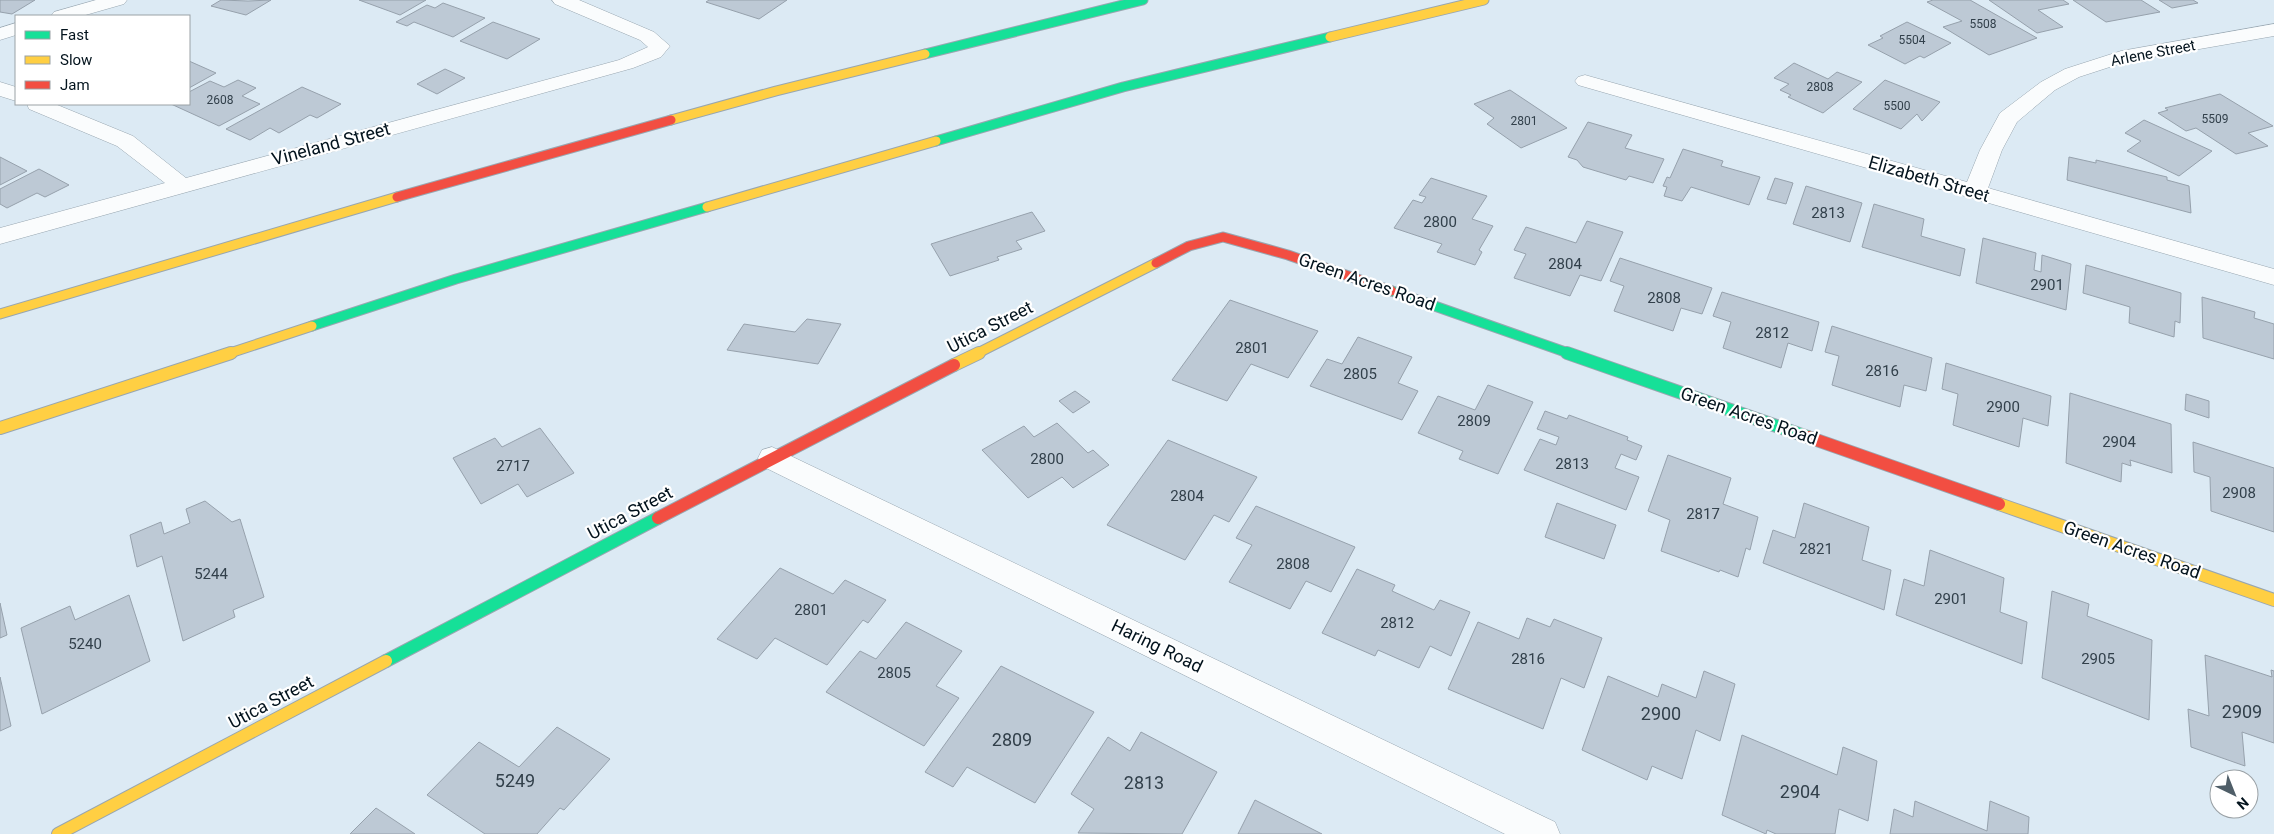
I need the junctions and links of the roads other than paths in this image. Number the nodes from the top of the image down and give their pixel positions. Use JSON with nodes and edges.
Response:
{"nodes":[{"id":1,"x":117,"y":0,"type":"edge"},
{"id":2,"x":562,"y":0,"type":"edge"},
{"id":3,"x":1143,"y":0,"type":"edge"},
{"id":4,"x":1484,"y":0,"type":"edge"},
{"id":5,"x":64,"y":15,"type":"edge"},
{"id":6,"x":15,"y":29,"type":"edge"},
{"id":7,"x":2274,"y":30,"type":"edge"},
{"id":8,"x":0,"y":34,"type":"edge"},
{"id":9,"x":2249,"y":35,"type":"junction"},
{"id":10,"x":2274,"y":44,"type":"edge"},
{"id":11,"x":1585,"y":81,"type":"dead end"},
{"id":12,"x":0,"y":88,"type":"edge"},
{"id":13,"x":15,"y":95,"type":"edge"},
{"id":14,"x":39,"y":105,"type":"edge"},
{"id":15,"x":180,"y":185,"type":"junction"},
{"id":16,"x":1975,"y":192,"type":"junction"},
{"id":17,"x":0,"y":236,"type":"edge"},
{"id":18,"x":1224,"y":237,"type":"joint"},
{"id":19,"x":2274,"y":277,"type":"edge"},
{"id":20,"x":0,"y":314,"type":"edge"},
{"id":21,"x":0,"y":428,"type":"edge"},
{"id":22,"x":772,"y":458,"type":"junction"},
{"id":23,"x":2274,"y":600,"type":"edge"},
{"id":24,"x":58,"y":834,"type":"edge"},
{"id":25,"x":1542,"y":834,"type":"edge"}],
"edges":[{"from":1,"to":5,"type":"street"},
{"from":2,"to":15,"type":"street","name":"Vineland Street"},
{"from":3,"to":20,"type":"main road"},
{"from":4,"to":21,"type":"main road"},
{"from":6,"to":8,"type":"street"},
{"from":7,"to":9,"type":"street","name":"Arlene Street"},
{"from":9,"to":10,"type":"street"},
{"from":9,"to":16,"type":"street","name":"Arlene Street"},
{"from":11,"to":16,"type":"street","name":"Elizabeth Street"},
{"from":12,"to":13,"type":"street"},
{"from":14,"to":15,"type":"street"},
{"from":15,"to":17,"type":"street","name":"Vineland Street"},
{"from":16,"to":19,"type":"street","name":"Elizabeth Street"},
{"from":18,"to":22,"type":"main road","name":"Utica Street"},
{"from":18,"to":23,"type":"main road","name":"Green Acres Road"},
{"from":22,"to":24,"type":"main road","name":"Utica Street"},
{"from":22,"to":25,"type":"street","name":"Haring Road"}]}
